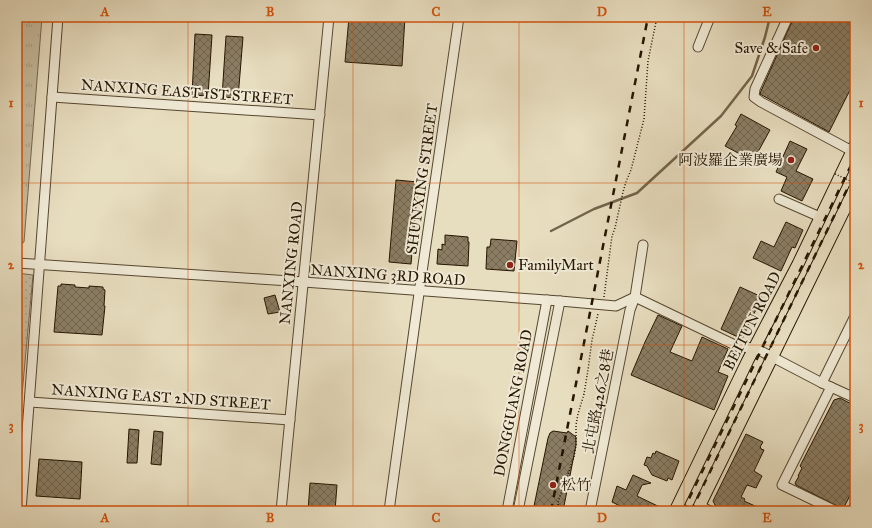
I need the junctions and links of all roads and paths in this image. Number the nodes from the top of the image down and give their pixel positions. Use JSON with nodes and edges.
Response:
{"nodes":[{"id":1,"x":58,"y":17,"type":"edge"},
{"id":2,"x":329,"y":17,"type":"edge"},
{"id":3,"x":459,"y":17,"type":"edge"},
{"id":4,"x":657,"y":17,"type":"edge"},
{"id":5,"x":710,"y":17,"type":"edge"},
{"id":6,"x":788,"y":17,"type":"edge"},
{"id":7,"x":698,"y":47,"type":"dead end"},
{"id":8,"x":52,"y":97,"type":"junction"},
{"id":9,"x":320,"y":115,"type":"junction"},
{"id":10,"x":853,"y":148,"type":"edge"},
{"id":11,"x":834,"y":174,"type":"dead end"},
{"id":12,"x":855,"y":183,"type":"edge"},
{"id":13,"x":855,"y":188,"type":"edge"},
{"id":14,"x":780,"y":199,"type":"dead end"},
{"id":15,"x":820,"y":217,"type":"junction"},
{"id":16,"x":644,"y":245,"type":"dead end"},
{"id":17,"x":17,"y":263,"type":"edge"},
{"id":18,"x":40,"y":265,"type":"junction"},
{"id":19,"x":303,"y":283,"type":"junction"},
{"id":20,"x":420,"y":291,"type":"junction"},
{"id":21,"x":635,"y":297,"type":"junction"},
{"id":22,"x":547,"y":300,"type":"junction"},
{"id":23,"x":560,"y":301,"type":"junction"},
{"id":24,"x":600,"y":304,"type":"junction"},
{"id":25,"x":855,"y":316,"type":"edge"},
{"id":26,"x":755,"y":348,"type":"junction"},
{"id":27,"x":772,"y":357,"type":"junction"},
{"id":28,"x":822,"y":383,"type":"junction"},
{"id":29,"x":831,"y":387,"type":"junction"},
{"id":30,"x":855,"y":398,"type":"edge"},
{"id":31,"x":30,"y":402,"type":"junction"},
{"id":32,"x":290,"y":420,"type":"junction"},
{"id":33,"x":855,"y":505,"type":"edge"},
{"id":34,"x":702,"y":509,"type":"edge"},
{"id":35,"x":21,"y":511,"type":"edge"},
{"id":36,"x":281,"y":511,"type":"edge"},
{"id":37,"x":389,"y":511,"type":"edge"},
{"id":38,"x":507,"y":511,"type":"edge"},
{"id":39,"x":518,"y":511,"type":"edge"},
{"id":40,"x":558,"y":511,"type":"edge"},
{"id":41,"x":590,"y":511,"type":"edge"},
{"id":42,"x":675,"y":511,"type":"edge"},
{"id":43,"x":836,"y":511,"type":"edge"},
{"id":44,"x":852,"y":511,"type":"edge"}],
"edges":[{"from":1,"to":8,"type":"street"},
{"from":2,"to":9,"type":"street","name":"NANXING ROAD"},
{"from":3,"to":20,"type":"street","name":"SHUNXING STREET"},
{"from":4,"to":24,"type":"path"},
{"from":5,"to":7,"type":"street"},
{"from":6,"to":10,"type":"street"},
{"from":8,"to":9,"type":"street","name":"NANXING EAST 1ST STREET"},
{"from":8,"to":18,"type":"street"},
{"from":9,"to":19,"type":"street","name":"NANXING ROAD"},
{"from":10,"to":15,"type":"main road","name":"BEITUN ROAD"},
{"from":11,"to":12,"type":"path","bridge":true},
{"from":13,"to":27,"type":"main road"},
{"from":14,"to":15,"type":"street"},
{"from":15,"to":26,"type":"main road","name":"BEITUN ROAD"},
{"from":16,"to":21,"type":"street","name":"北屯路426之8巷"},
{"from":17,"to":18,"type":"street","name":"NANXING 3RD ROAD"},
{"from":18,"to":19,"type":"street","name":"NANXING 3RD ROAD"},
{"from":18,"to":31,"type":"street"},
{"from":19,"to":20,"type":"street","name":"NANXING 3RD ROAD"},
{"from":19,"to":32,"type":"street","name":"NANXING ROAD"},
{"from":20,"to":22,"type":"street","name":"NANXING 3RD ROAD"},
{"from":20,"to":37,"type":"street","name":"SHUNXING STREET"},
{"from":21,"to":24,"type":"street","name":"NANXING 3RD ROAD"},
{"from":21,"to":26,"type":"street"},
{"from":21,"to":41,"type":"street","name":"北屯路426之8巷"},
{"from":22,"to":23,"type":"street","name":"NANXING 3RD ROAD"},
{"from":22,"to":38,"type":"street","name":"DONGGUANG ROAD"},
{"from":23,"to":24,"type":"street","name":"NANXING 3RD ROAD"},
{"from":23,"to":39,"type":"street","name":"DONGGUANG ROAD"},
{"from":24,"to":40,"type":"path"},
{"from":25,"to":28,"type":"street"},
{"from":26,"to":27,"type":"street"},
{"from":26,"to":42,"type":"main road","name":"BEITUN ROAD"},
{"from":27,"to":28,"type":"street"},
{"from":27,"to":34,"type":"main road"},
{"from":28,"to":29,"type":"street"},
{"from":29,"to":30,"type":"street"},
{"from":29,"to":43,"type":"street"},
{"from":31,"to":32,"type":"street","name":"NANXING EAST 2ND STREET"},
{"from":31,"to":35,"type":"street"},
{"from":32,"to":36,"type":"street","name":"NANXING ROAD"},
{"from":33,"to":44,"type":"street"}]}
